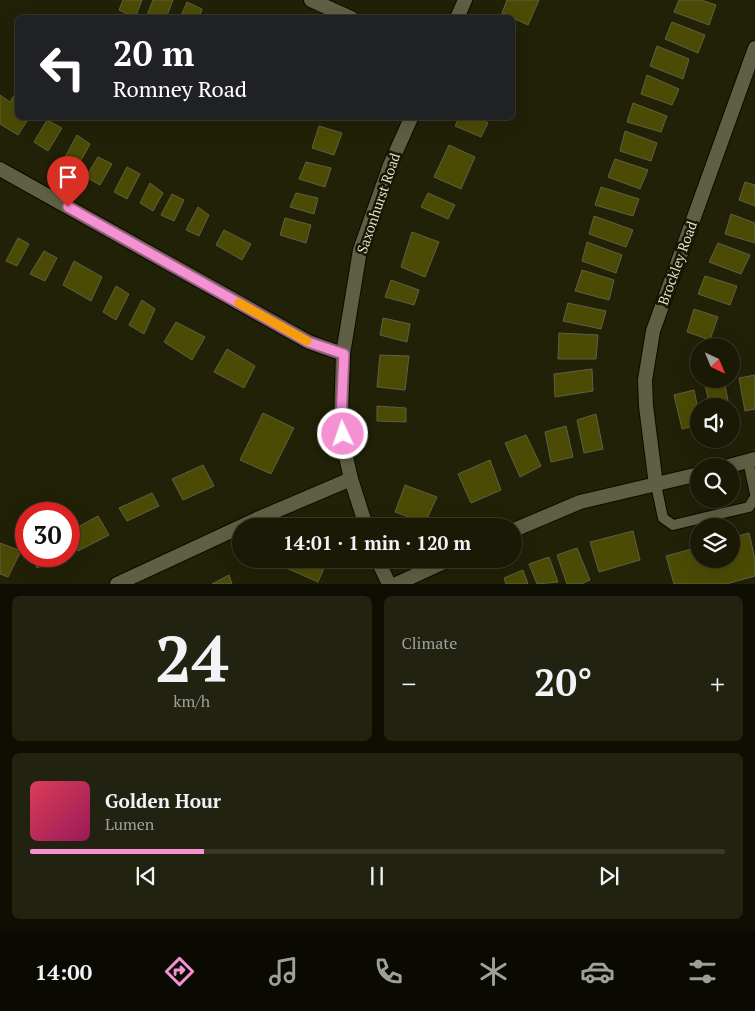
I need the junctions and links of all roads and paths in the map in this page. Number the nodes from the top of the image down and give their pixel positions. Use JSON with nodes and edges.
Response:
{"nodes":[{"id":1,"x":311,"y":0,"type":"edge"},
{"id":2,"x":465,"y":0,"type":"edge"},
{"id":3,"x":344,"y":15,"type":"edge"},
{"id":4,"x":458,"y":15,"type":"edge"},
{"id":5,"x":755,"y":48,"type":"edge"},
{"id":6,"x":410,"y":120,"type":"edge"},
{"id":7,"x":0,"y":169,"type":"edge"},
{"id":8,"x":344,"y":354,"type":"junction"},
{"id":9,"x":751,"y":460,"type":"edge"},
{"id":10,"x":690,"y":476,"type":"edge"},
{"id":11,"x":351,"y":479,"type":"junction"},
{"id":12,"x":656,"y":485,"type":"junction"},
{"id":13,"x":755,"y":495,"type":"edge"},
{"id":14,"x":363,"y":518,"type":"edge"},
{"id":15,"x":522,"y":527,"type":"edge"},
{"id":16,"x":381,"y":568,"type":"edge"},
{"id":17,"x":431,"y":568,"type":"edge"},
{"id":18,"x":117,"y":584,"type":"edge"},
{"id":19,"x":389,"y":584,"type":"edge"},
{"id":20,"x":396,"y":584,"type":"edge"}],
"edges":[{"from":1,"to":3,"type":"street"},
{"from":2,"to":4,"type":"street"},
{"from":5,"to":12,"type":"street","name":"Brockley Road"},
{"from":6,"to":8,"type":"street","name":"Saxonhurst Road"},
{"from":7,"to":8,"type":"street"},
{"from":8,"to":11,"type":"street","name":"Saxonhurst Road"},
{"from":9,"to":13,"type":"lane"},
{"from":10,"to":12,"type":"street"},
{"from":11,"to":14,"type":"street","name":"Saxonhurst Road"},
{"from":11,"to":18,"type":"street"},
{"from":12,"to":13,"type":"lane"},
{"from":12,"to":15,"type":"street"},
{"from":16,"to":19,"type":"street"},
{"from":17,"to":20,"type":"street"}]}
